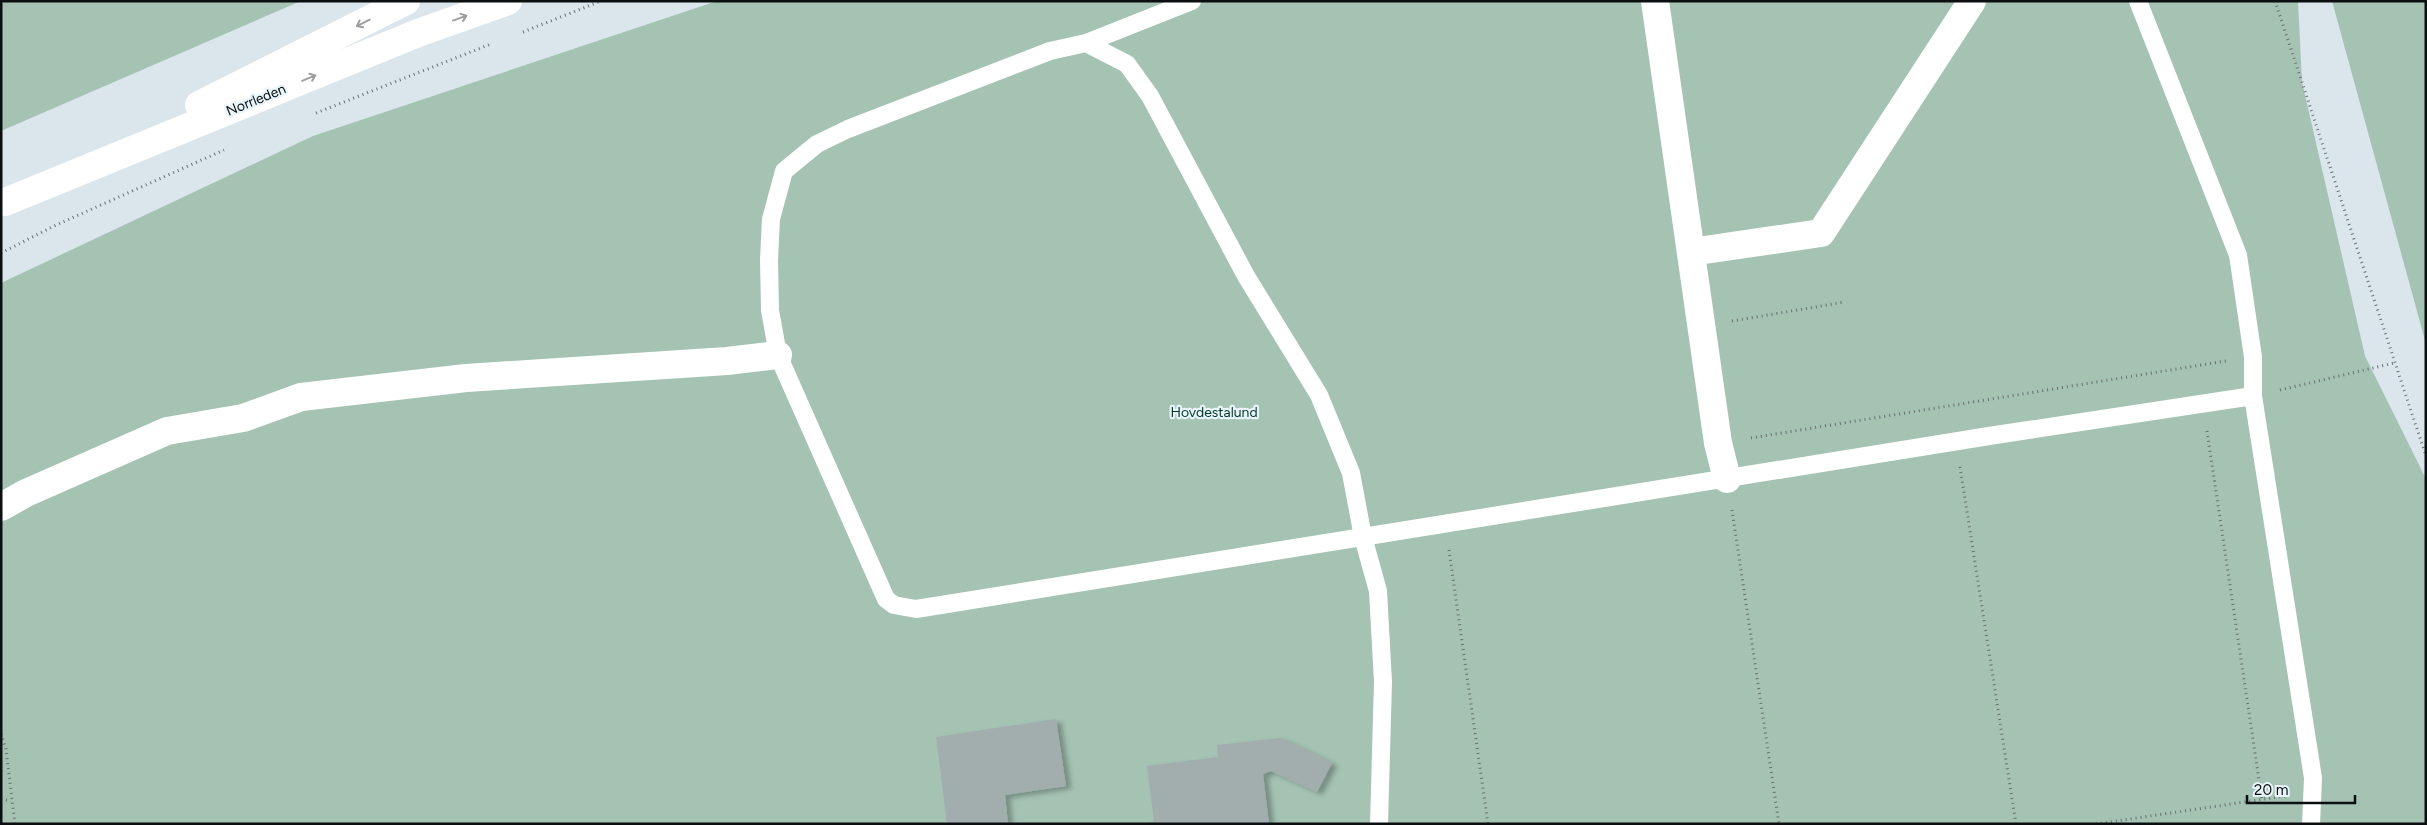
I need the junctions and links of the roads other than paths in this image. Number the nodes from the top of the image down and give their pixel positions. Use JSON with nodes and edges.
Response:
{"nodes":[{"id":1,"x":406,"y":1,"type":"edge"},
{"id":2,"x":508,"y":1,"type":"edge"},
{"id":3,"x":1192,"y":1,"type":"edge"},
{"id":4,"x":1655,"y":1,"type":"edge"},
{"id":5,"x":1972,"y":1,"type":"edge"},
{"id":6,"x":2138,"y":1,"type":"edge"},
{"id":7,"x":1086,"y":43,"type":"junction"},
{"id":8,"x":3,"y":204,"type":"edge"},
{"id":9,"x":1691,"y":252,"type":"junction"},
{"id":10,"x":778,"y":355,"type":"junction"},
{"id":11,"x":2253,"y":396,"type":"junction"},
{"id":12,"x":1727,"y":480,"type":"junction"},
{"id":13,"x":1,"y":507,"type":"edge"},
{"id":14,"x":1364,"y":537,"type":"junction"},
{"id":15,"x":1379,"y":824,"type":"edge"},
{"id":16,"x":2311,"y":824,"type":"edge"}],
"edges":[{"from":1,"to":8,"type":"street","name":"Norrleden","one_way":true},
{"from":8,"to":2,"type":"street","name":"Norrleden","one_way":true},
{"from":3,"to":7,"type":"lane"},
{"from":4,"to":9,"type":"street"},
{"from":5,"to":9,"type":"street"},
{"from":6,"to":11,"type":"lane"},
{"from":7,"to":10,"type":"lane"},
{"from":7,"to":14,"type":"lane"},
{"from":9,"to":12,"type":"street"},
{"from":10,"to":13,"type":"street"},
{"from":10,"to":14,"type":"lane"},
{"from":11,"to":12,"type":"lane"},
{"from":11,"to":16,"type":"lane"},
{"from":12,"to":14,"type":"lane"},
{"from":14,"to":15,"type":"lane"}]}
